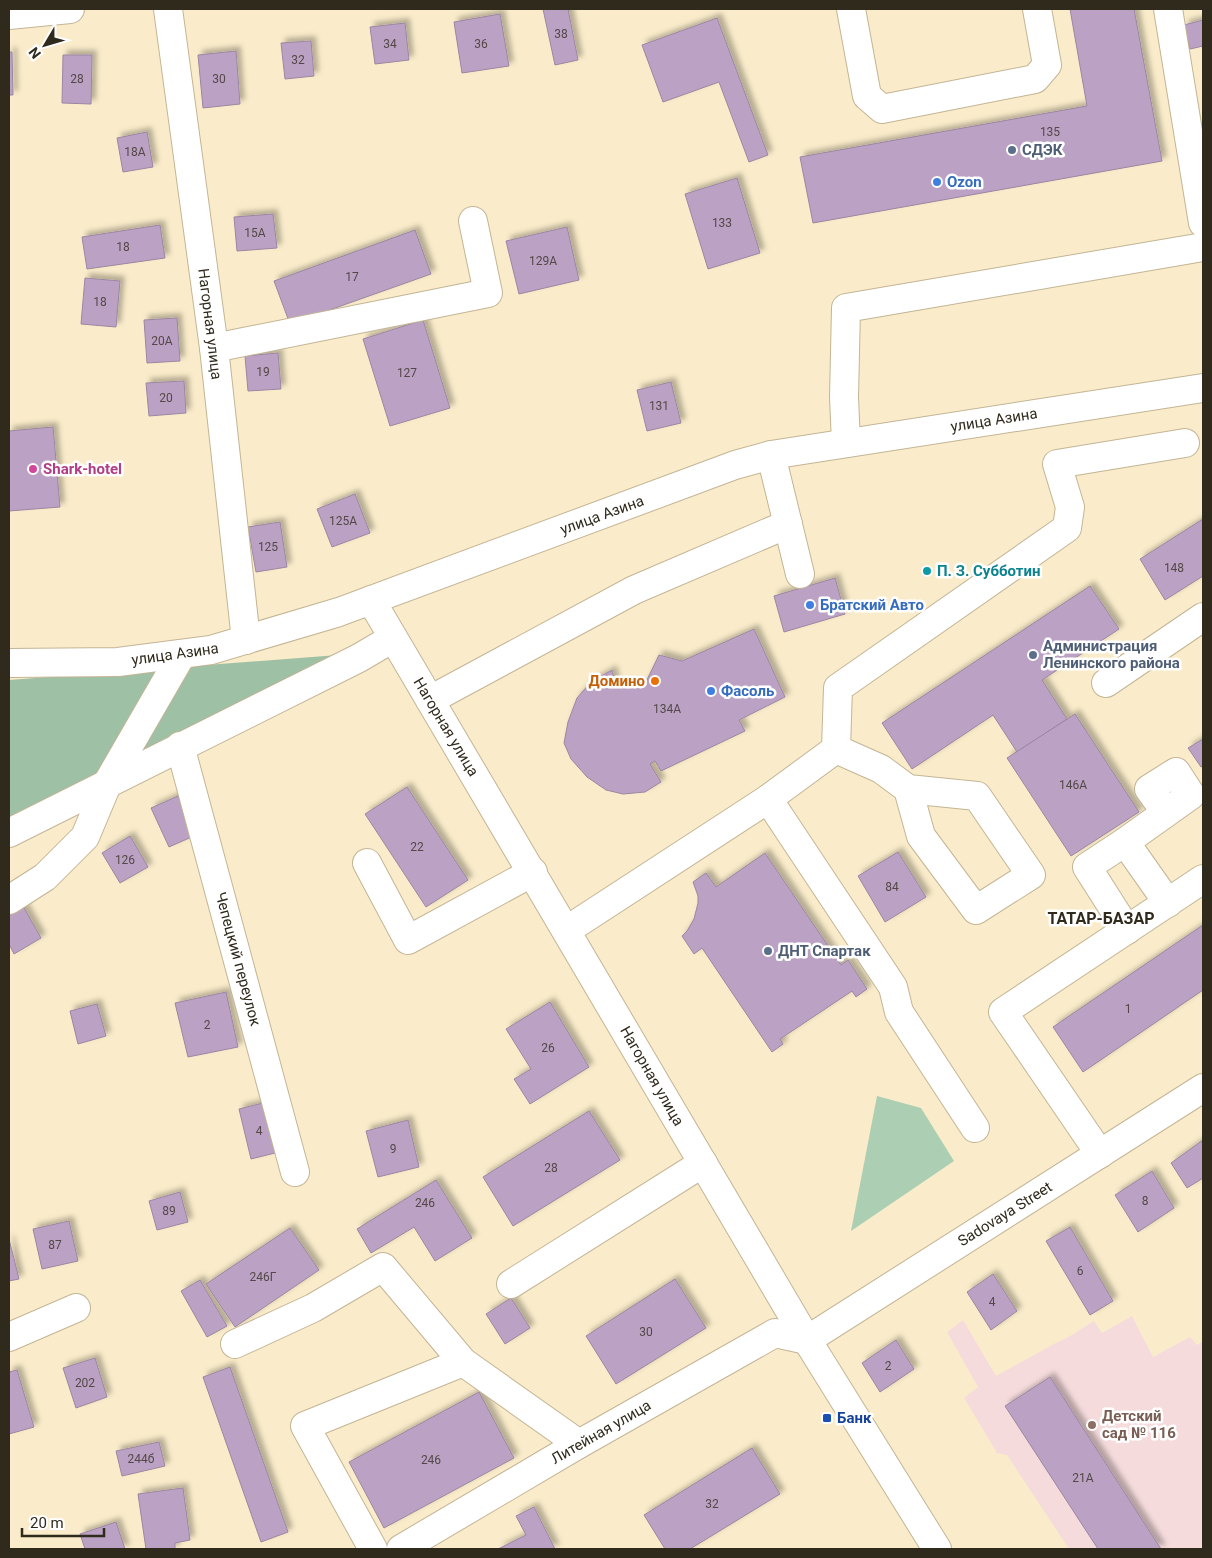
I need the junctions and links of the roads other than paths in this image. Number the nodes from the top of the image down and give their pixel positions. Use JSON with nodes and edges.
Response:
{"nodes":[{"id":1,"x":70,"y":9,"type":"edge"},
{"id":2,"x":168,"y":9,"type":"edge"},
{"id":3,"x":851,"y":9,"type":"edge"},
{"id":4,"x":1037,"y":9,"type":"edge"},
{"id":5,"x":1168,"y":9,"type":"edge"},
{"id":6,"x":9,"y":15,"type":"edge"},
{"id":7,"x":473,"y":220,"type":"dead end"},
{"id":8,"x":1203,"y":223,"type":"edge"},
{"id":9,"x":1203,"y":247,"type":"edge"},
{"id":10,"x":214,"y":348,"type":"junction"},
{"id":11,"x":1203,"y":388,"type":"edge"},
{"id":12,"x":846,"y":443,"type":"junction"},
{"id":13,"x":1185,"y":443,"type":"dead end"},
{"id":14,"x":771,"y":455,"type":"junction"},
{"id":15,"x":788,"y":524,"type":"junction"},
{"id":16,"x":800,"y":574,"type":"dead end"},
{"id":17,"x":371,"y":600,"type":"junction"},
{"id":18,"x":1203,"y":617,"type":"edge"},
{"id":19,"x":393,"y":638,"type":"junction"},
{"id":20,"x":246,"y":640,"type":"junction"},
{"id":21,"x":182,"y":654,"type":"junction"},
{"id":22,"x":9,"y":663,"type":"edge"},
{"id":23,"x":1106,"y":683,"type":"dead end"},
{"id":24,"x":430,"y":700,"type":"junction"},
{"id":25,"x":180,"y":746,"type":"junction"},
{"id":26,"x":836,"y":749,"type":"junction"},
{"id":27,"x":108,"y":782,"type":"junction"},
{"id":28,"x":908,"y":789,"type":"junction"},
{"id":29,"x":768,"y":799,"type":"junction"},
{"id":30,"x":1166,"y":813,"type":"dead end"},
{"id":31,"x":9,"y":833,"type":"edge"},
{"id":32,"x":1125,"y":842,"type":"junction"},
{"id":33,"x":367,"y":863,"type":"dead end"},
{"id":34,"x":533,"y":872,"type":"junction"},
{"id":35,"x":1203,"y":879,"type":"edge"},
{"id":36,"x":9,"y":900,"type":"edge"},
{"id":37,"x":1168,"y":903,"type":"junction"},
{"id":38,"x":567,"y":930,"type":"junction"},
{"id":39,"x":1127,"y":930,"type":"junction"},
{"id":40,"x":1203,"y":1088,"type":"edge"},
{"id":41,"x":975,"y":1128,"type":"dead end"},
{"id":42,"x":1100,"y":1154,"type":"junction"},
{"id":43,"x":703,"y":1162,"type":"junction"},
{"id":44,"x":295,"y":1172,"type":"dead end"},
{"id":45,"x":511,"y":1284,"type":"dead end"},
{"id":46,"x":76,"y":1308,"type":"dead end"},
{"id":47,"x":9,"y":1337,"type":"edge"},
{"id":48,"x":807,"y":1340,"type":"junction"},
{"id":49,"x":235,"y":1344,"type":"dead end"},
{"id":50,"x":463,"y":1362,"type":"junction"},
{"id":51,"x":578,"y":1444,"type":"junction"},
{"id":52,"x":430,"y":1542,"type":"edge"},
{"id":53,"x":374,"y":1549,"type":"edge"},
{"id":54,"x":401,"y":1549,"type":"edge"},
{"id":55,"x":937,"y":1549,"type":"edge"}],
"edges":[{"from":1,"to":6,"type":"street"},
{"from":2,"to":10,"type":"street","name":"Нагорная улица"},
{"from":3,"to":4,"type":"street"},
{"from":5,"to":8,"type":"street"},
{"from":7,"to":10,"type":"street"},
{"from":9,"to":12,"type":"street"},
{"from":10,"to":20,"type":"street","name":"Нагорная улица"},
{"from":11,"to":12,"type":"street","name":"улица Азина"},
{"from":12,"to":14,"type":"street","name":"улица Азина"},
{"from":13,"to":26,"type":"street"},
{"from":14,"to":15,"type":"street"},
{"from":14,"to":17,"type":"street","name":"улица Азина"},
{"from":15,"to":16,"type":"street"},
{"from":15,"to":24,"type":"street"},
{"from":17,"to":19,"type":"street","name":"Нагорная улица"},
{"from":17,"to":20,"type":"street","name":"улица Азина"},
{"from":18,"to":23,"type":"street"},
{"from":19,"to":24,"type":"street","name":"Нагорная улица"},
{"from":19,"to":25,"type":"street"},
{"from":20,"to":21,"type":"street","name":"улица Азина"},
{"from":21,"to":22,"type":"street","name":"улица Азина"},
{"from":21,"to":27,"type":"street"},
{"from":24,"to":34,"type":"street","name":"Нагорная улица"},
{"from":25,"to":27,"type":"street"},
{"from":25,"to":44,"type":"street","name":"Чепецкий переулок"},
{"from":26,"to":28,"type":"street"},
{"from":26,"to":29,"type":"street"},
{"from":27,"to":31,"type":"street"},
{"from":27,"to":36,"type":"street"},
{"from":28,"to":28,"type":"street"},
{"from":29,"to":38,"type":"street"},
{"from":29,"to":41,"type":"street"},
{"from":30,"to":32,"type":"street"},
{"from":32,"to":37,"type":"street"},
{"from":32,"to":39,"type":"street"},
{"from":33,"to":34,"type":"street"},
{"from":34,"to":38,"type":"street","name":"Нагорная улица"},
{"from":35,"to":37,"type":"street"},
{"from":37,"to":39,"type":"street"},
{"from":38,"to":43,"type":"street","name":"Нагорная улица"},
{"from":39,"to":42,"type":"street"},
{"from":40,"to":42,"type":"street","name":"Sadovaya Street"},
{"from":42,"to":48,"type":"street","name":"Sadovaya Street"},
{"from":43,"to":45,"type":"street"},
{"from":43,"to":48,"type":"street","name":"Нагорная улица"},
{"from":46,"to":47,"type":"street"},
{"from":48,"to":51,"type":"street","name":"Литейная улица"},
{"from":48,"to":55,"type":"street","name":"Нагорная улица"},
{"from":49,"to":50,"type":"street"},
{"from":50,"to":51,"type":"street"},
{"from":50,"to":53,"type":"street"},
{"from":51,"to":52,"type":"street","name":"Литейная улица"},
{"from":52,"to":54,"type":"street","name":"Литейная улица"}]}
